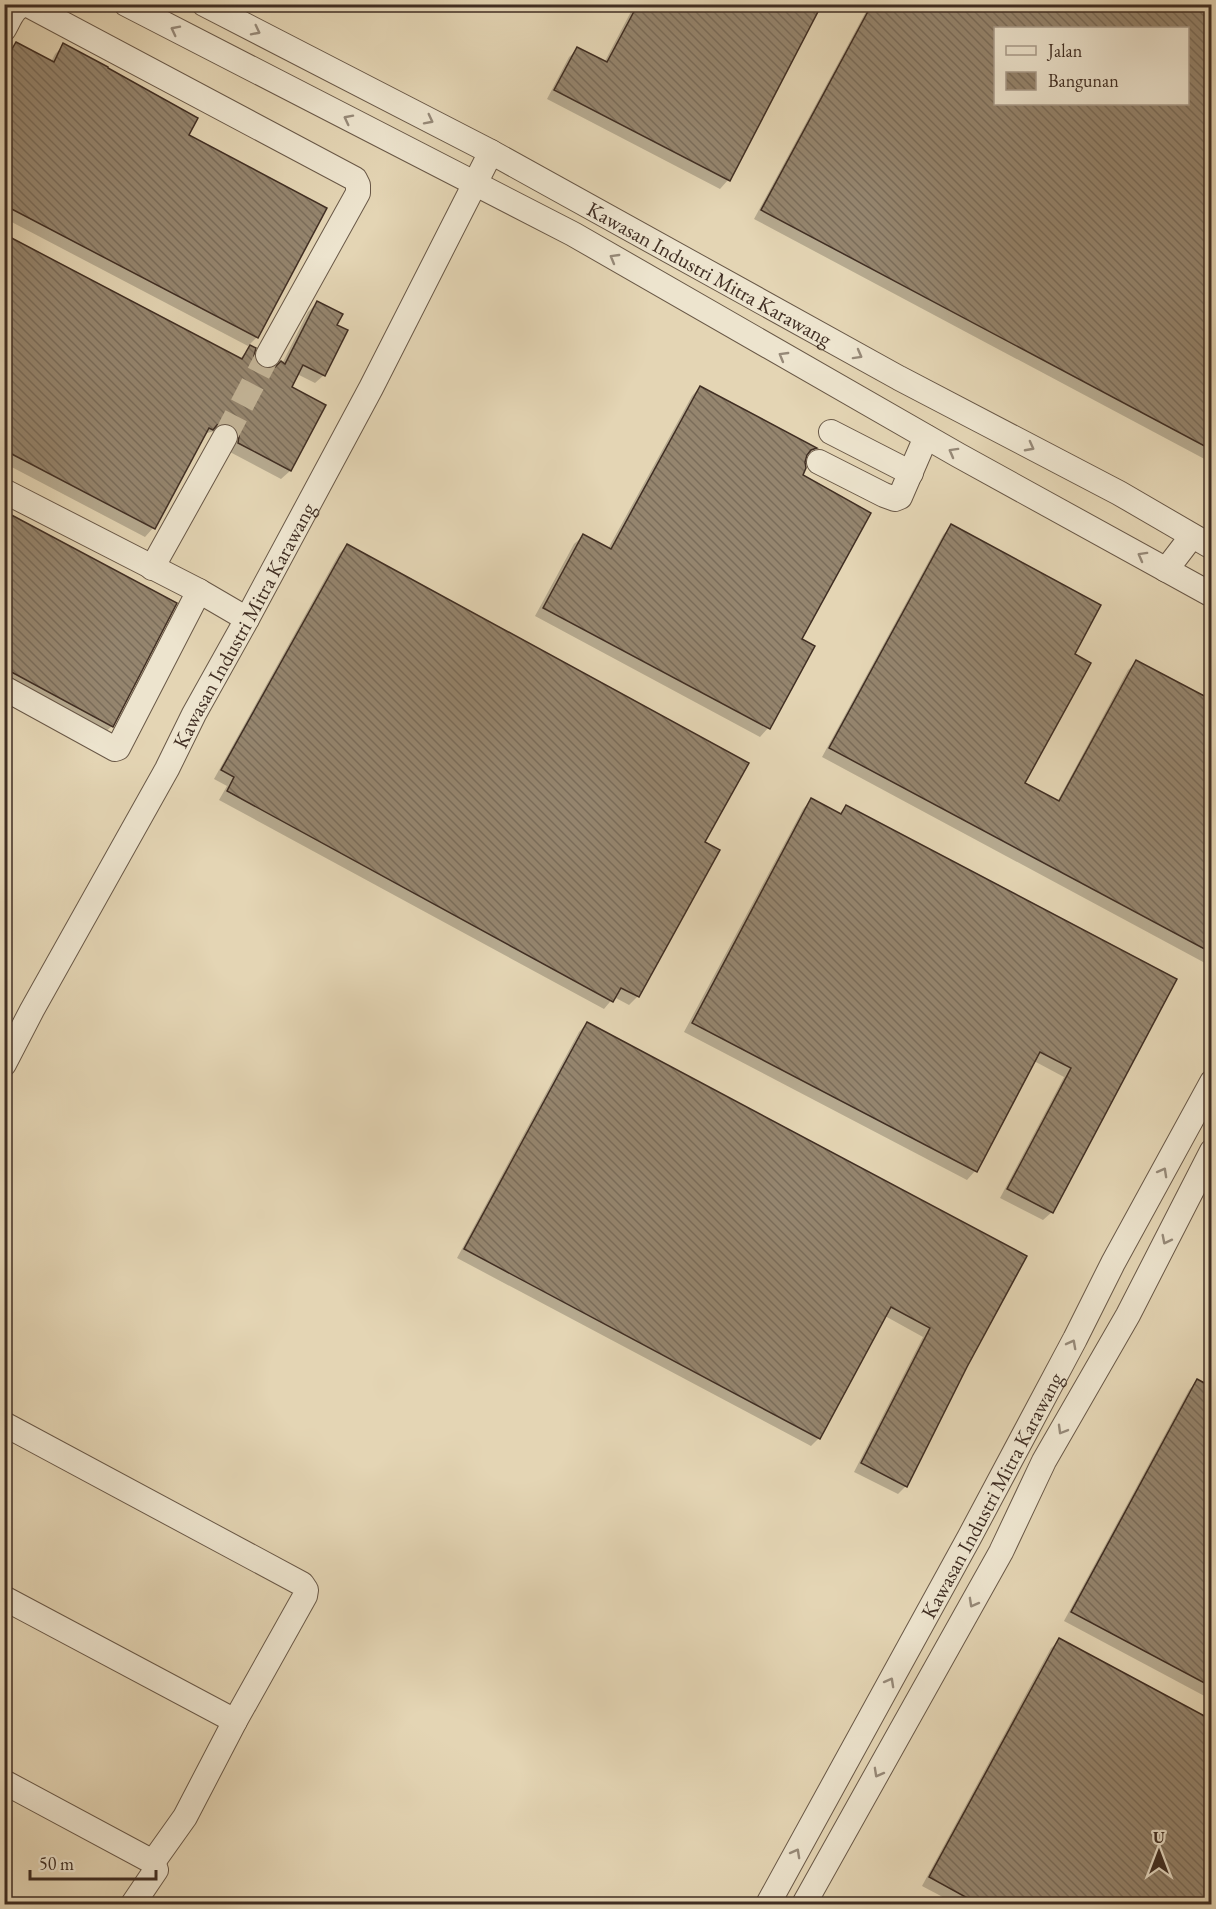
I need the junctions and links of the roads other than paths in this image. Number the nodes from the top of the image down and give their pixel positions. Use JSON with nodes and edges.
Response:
{"nodes":[{"id":1,"x":126,"y":4,"type":"edge"},
{"id":2,"x":204,"y":4,"type":"edge"},
{"id":3,"x":4,"y":29,"type":"edge"},
{"id":4,"x":396,"y":103,"type":"junction"},
{"id":5,"x":378,"y":135,"type":"junction"},
{"id":6,"x":491,"y":152,"type":"junction"},
{"id":7,"x":474,"y":184,"type":"junction"},
{"id":8,"x":268,"y":355,"type":"tunnel mouth"},
{"id":9,"x":831,"y":432,"type":"dead end"},
{"id":10,"x":225,"y":437,"type":"tunnel mouth"},
{"id":11,"x":926,"y":437,"type":"junction"},
{"id":12,"x":819,"y":462,"type":"dead end"},
{"id":13,"x":911,"y":472,"type":"junction"},
{"id":14,"x":4,"y":490,"type":"edge"},
{"id":15,"x":1202,"y":542,"type":"edge"},
{"id":16,"x":152,"y":568,"type":"junction"},
{"id":17,"x":1166,"y":570,"type":"junction"},
{"id":18,"x":199,"y":591,"type":"junction"},
{"id":19,"x":1212,"y":595,"type":"edge"},
{"id":20,"x":247,"y":619,"type":"junction"},
{"id":21,"x":4,"y":688,"type":"edge"},
{"id":22,"x":4,"y":1064,"type":"edge"},
{"id":23,"x":1212,"y":1082,"type":"edge"},
{"id":24,"x":1212,"y":1150,"type":"edge"},
{"id":25,"x":4,"y":1424,"type":"edge"},
{"id":26,"x":4,"y":1598,"type":"edge"},
{"id":27,"x":235,"y":1721,"type":"junction"},
{"id":28,"x":4,"y":1782,"type":"edge"},
{"id":29,"x":153,"y":1862,"type":"junction"},
{"id":30,"x":133,"y":1905,"type":"edge"},
{"id":31,"x":768,"y":1905,"type":"edge"},
{"id":32,"x":804,"y":1905,"type":"edge"}],
"edges":[{"from":5,"to":1,"type":"street","name":"Kawasan Industri Mitra Karawang","one_way":true},
{"from":2,"to":4,"type":"street","name":"Kawasan Industri Mitra Karawang","one_way":true},
{"from":3,"to":8,"type":"street"},
{"from":4,"to":5,"type":"street"},
{"from":4,"to":6,"type":"street","name":"Kawasan Industri Mitra Karawang","one_way":true},
{"from":5,"to":7,"type":"street","name":"Kawasan Industri Mitra Karawang"},
{"from":6,"to":7,"type":"street"},
{"from":6,"to":15,"type":"street","name":"Kawasan Industri Mitra Karawang","one_way":true},
{"from":11,"to":7,"type":"street","name":"Kawasan Industri Mitra Karawang","one_way":true},
{"from":7,"to":20,"type":"street","name":"Kawasan Industri Mitra Karawang"},
{"from":9,"to":13,"type":"street"},
{"from":10,"to":16,"type":"street"},
{"from":11,"to":13,"type":"street"},
{"from":17,"to":11,"type":"street","name":"Kawasan Industri Mitra Karawang","one_way":true},
{"from":12,"to":13,"type":"street"},
{"from":14,"to":16,"type":"street"},
{"from":15,"to":17,"type":"street"},
{"from":16,"to":18,"type":"street"},
{"from":17,"to":19,"type":"street","name":"Kawasan Industri Mitra Karawang"},
{"from":18,"to":20,"type":"street"},
{"from":18,"to":21,"type":"street"},
{"from":20,"to":22,"type":"street","name":"Kawasan Industri Mitra Karawang"},
{"from":31,"to":23,"type":"street","name":"Kawasan Industri Mitra Karawang","one_way":true},
{"from":24,"to":32,"type":"street","name":"Kawasan Industri Mitra Karawang","one_way":true},
{"from":25,"to":27,"type":"street"},
{"from":26,"to":27,"type":"street"},
{"from":27,"to":29,"type":"street"},
{"from":28,"to":29,"type":"street"},
{"from":29,"to":30,"type":"street"}]}
